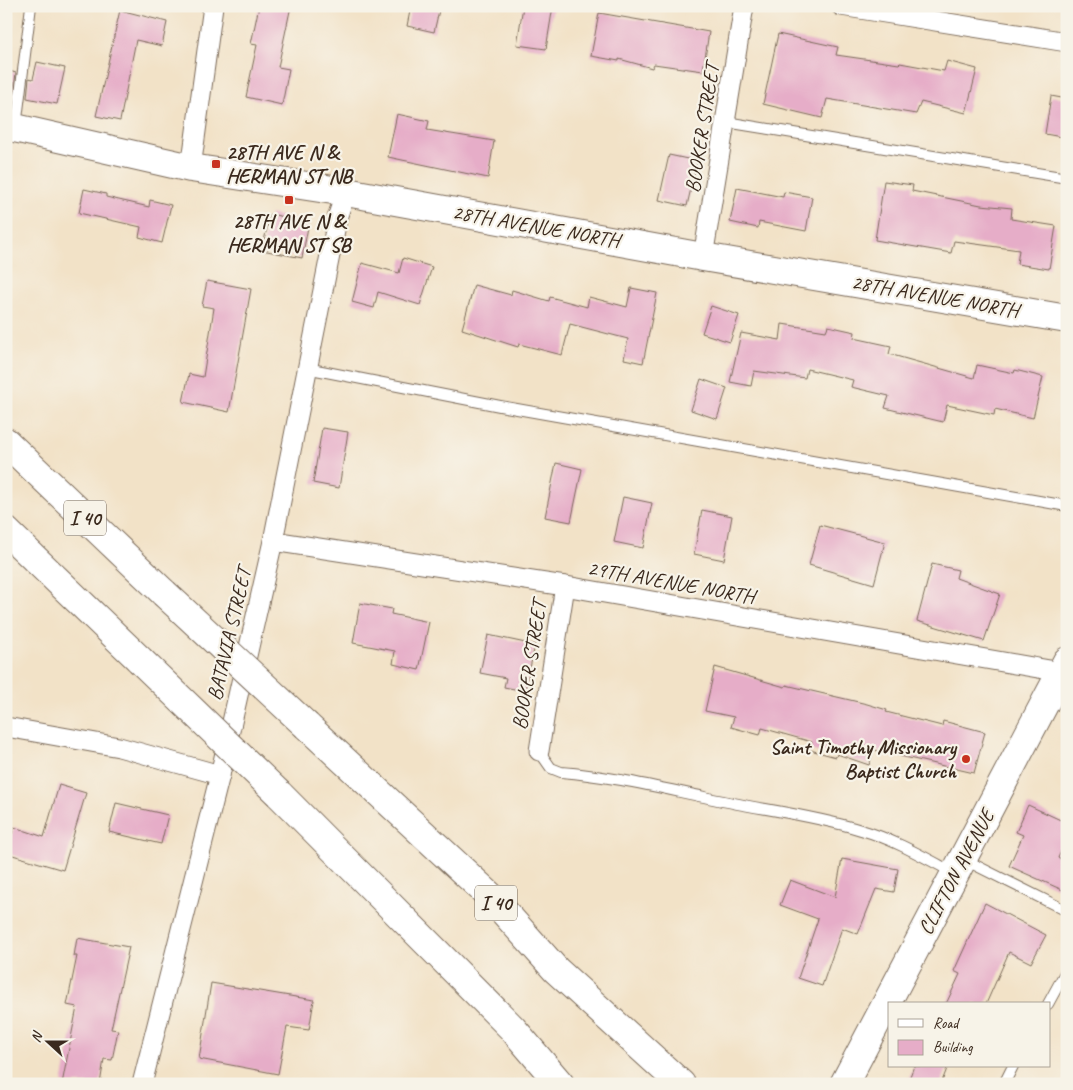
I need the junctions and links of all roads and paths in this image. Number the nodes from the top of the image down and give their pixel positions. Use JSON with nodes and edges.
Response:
{"nodes":[{"id":1,"x":31,"y":6,"type":"edge"},
{"id":2,"x":213,"y":6,"type":"edge"},
{"id":3,"x":744,"y":6,"type":"edge"},
{"id":4,"x":841,"y":6,"type":"edge"},
{"id":5,"x":1067,"y":42,"type":"edge"},
{"id":6,"x":726,"y":122,"type":"junction"},
{"id":7,"x":11,"y":126,"type":"edge"},
{"id":8,"x":191,"y":168,"type":"junction"},
{"id":9,"x":1067,"y":178,"type":"edge"},
{"id":10,"x":346,"y":192,"type":"junction"},
{"id":11,"x":703,"y":257,"type":"junction"},
{"id":12,"x":1067,"y":319,"type":"edge"},
{"id":13,"x":306,"y":368,"type":"junction"},
{"id":14,"x":6,"y":442,"type":"edge"},
{"id":15,"x":1067,"y":506,"type":"edge"},
{"id":16,"x":6,"y":531,"type":"edge"},
{"id":17,"x":273,"y":541,"type":"junction"},
{"id":18,"x":565,"y":586,"type":"junction"},
{"id":19,"x":1064,"y":666,"type":"edge"},
{"id":20,"x":6,"y":727,"type":"edge"},
{"id":21,"x":539,"y":751,"type":"joint"},
{"id":22,"x":220,"y":775,"type":"junction"},
{"id":23,"x":959,"y":866,"type":"junction"},
{"id":24,"x":1067,"y":912,"type":"edge"},
{"id":25,"x":1067,"y":969,"type":"edge"},
{"id":26,"x":1049,"y":1002,"type":"edge"},
{"id":27,"x":1013,"y":1068,"type":"edge"},
{"id":28,"x":142,"y":1084,"type":"edge"},
{"id":29,"x":560,"y":1084,"type":"edge"},
{"id":30,"x":681,"y":1084,"type":"edge"},
{"id":31,"x":844,"y":1084,"type":"edge"},
{"id":32,"x":1004,"y":1084,"type":"edge"}],
"edges":[{"from":1,"to":7,"type":"lane"},
{"from":2,"to":8,"type":"street"},
{"from":3,"to":6,"type":"street","name":"BOOKER STREET"},
{"from":4,"to":5,"type":"street"},
{"from":6,"to":9,"type":"lane"},
{"from":6,"to":11,"type":"street","name":"BOOKER STREET"},
{"from":7,"to":8,"type":"main road","name":"28TH AVENUE NORTH"},
{"from":8,"to":10,"type":"main road","name":"28TH AVENUE NORTH"},
{"from":10,"to":11,"type":"main road","name":"28TH AVENUE NORTH"},
{"from":10,"to":13,"type":"street","name":"BATAVIA STREET"},
{"from":11,"to":12,"type":"main road","name":"28TH AVENUE NORTH"},
{"from":13,"to":15,"type":"lane"},
{"from":13,"to":17,"type":"street","name":"BATAVIA STREET"},
{"from":14,"to":30,"type":"main road","number":"I 40","bridge":true},
{"from":16,"to":29,"type":"main road","bridge":true},
{"from":17,"to":18,"type":"street","name":"29TH AVENUE NORTH"},
{"from":17,"to":22,"type":"street","name":"BATAVIA STREET"},
{"from":18,"to":19,"type":"street","name":"29TH AVENUE NORTH"},
{"from":18,"to":21,"type":"street","name":"BOOKER STREET"},
{"from":19,"to":23,"type":"main road","name":"CLIFTON AVENUE"},
{"from":20,"to":22,"type":"street"},
{"from":21,"to":23,"type":"lane"},
{"from":22,"to":28,"type":"street","name":"BATAVIA STREET"},
{"from":23,"to":24,"type":"lane"},
{"from":23,"to":31,"type":"main road","name":"CLIFTON AVENUE"},
{"from":25,"to":26,"type":"lane"},
{"from":27,"to":32,"type":"lane"}]}
